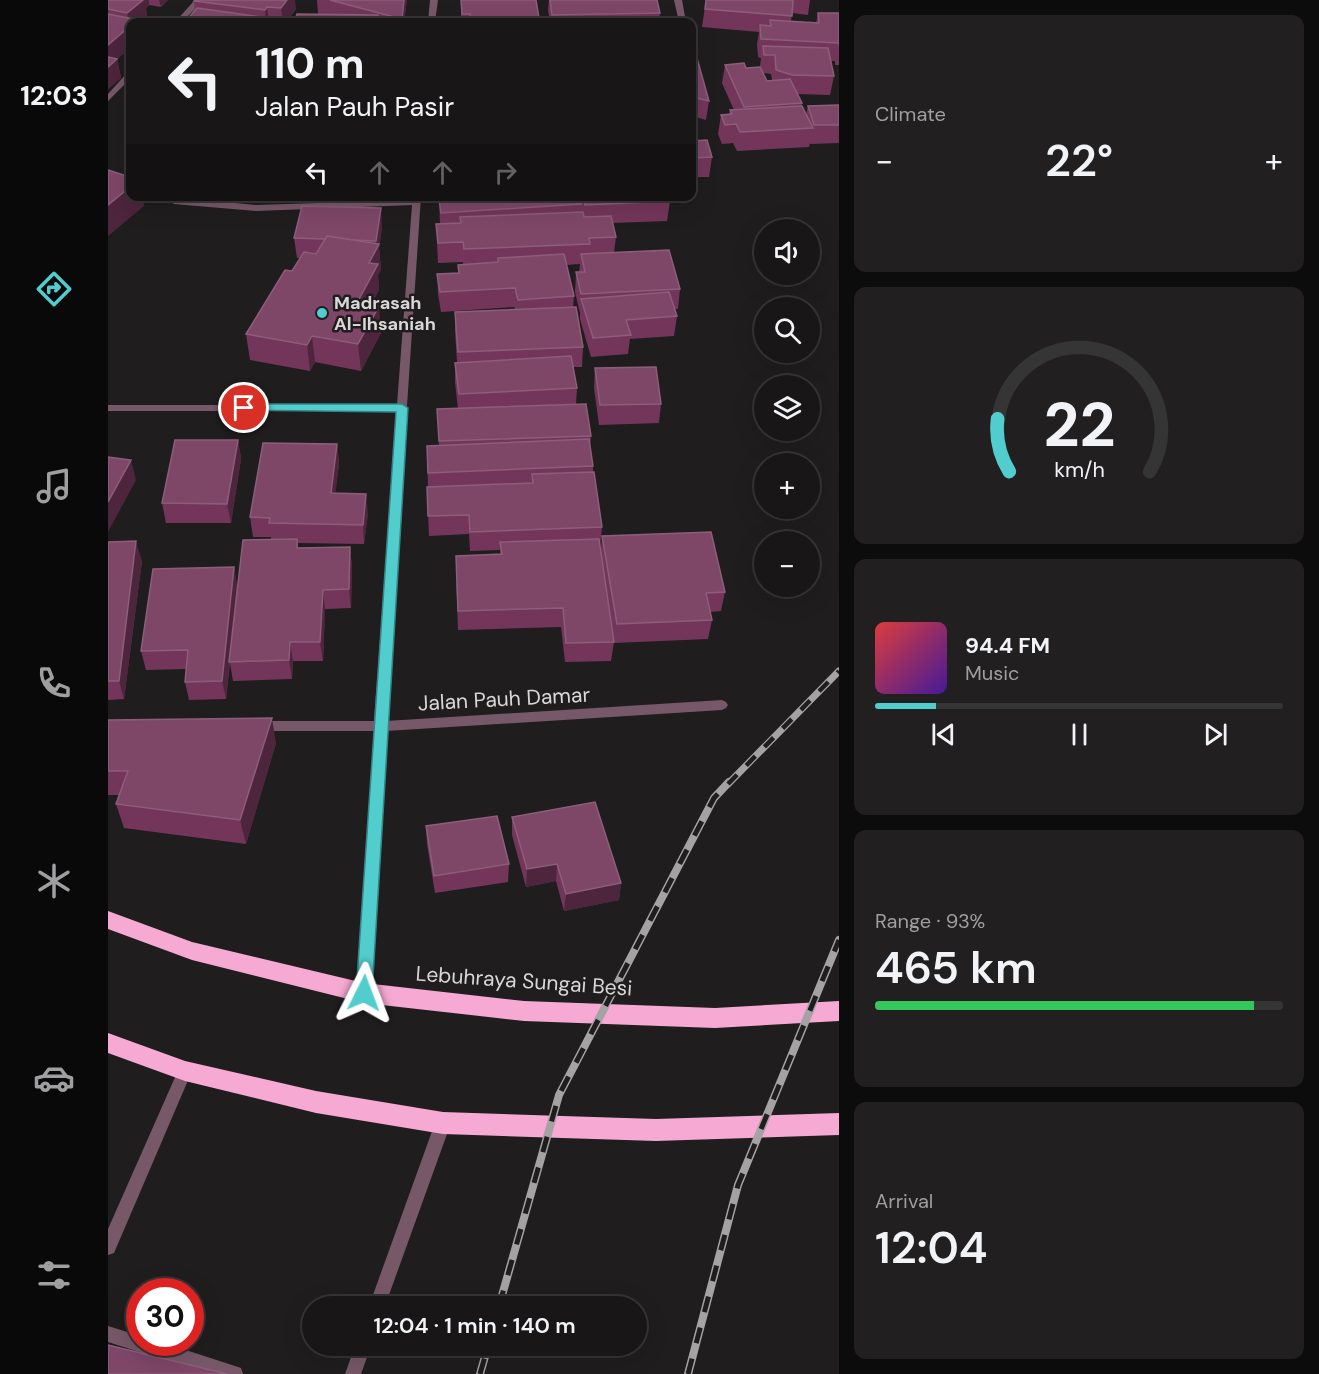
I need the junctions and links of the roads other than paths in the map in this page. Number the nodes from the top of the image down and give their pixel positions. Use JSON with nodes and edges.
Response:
{"nodes":[{"id":1,"x":434,"y":0,"type":"edge"},
{"id":2,"x":678,"y":0,"type":"edge"},
{"id":3,"x":196,"y":3,"type":"edge"},
{"id":4,"x":182,"y":18,"type":"edge"},
{"id":5,"x":432,"y":18,"type":"edge"},
{"id":6,"x":682,"y":18,"type":"edge"},
{"id":7,"x":126,"y":79,"type":"edge"},
{"id":8,"x":108,"y":99,"type":"edge"},
{"id":9,"x":174,"y":201,"type":"edge"},
{"id":10,"x":381,"y":201,"type":"edge"},
{"id":11,"x":417,"y":201,"type":"edge"},
{"id":12,"x":108,"y":408,"type":"edge"},
{"id":13,"x":402,"y":408,"type":"junction"},
{"id":14,"x":722,"y":705,"type":"dead end"},
{"id":15,"x":250,"y":726,"type":"edge"},
{"id":16,"x":380,"y":726,"type":"junction"},
{"id":17,"x":108,"y":920,"type":"edge"},
{"id":18,"x":364,"y":993,"type":"junction"},
{"id":19,"x":839,"y":1011,"type":"edge"},
{"id":20,"x":108,"y":1043,"type":"edge"},
{"id":21,"x":185,"y":1071,"type":"junction"},
{"id":22,"x":443,"y":1124,"type":"junction"},
{"id":23,"x":839,"y":1125,"type":"edge"},
{"id":24,"x":108,"y":1247,"type":"edge"},
{"id":25,"x":381,"y":1296,"type":"edge"},
{"id":26,"x":108,"y":1334,"type":"edge"},
{"id":27,"x":359,"y":1356,"type":"edge"},
{"id":28,"x":235,"y":1374,"type":"edge"},
{"id":29,"x":353,"y":1374,"type":"edge"}],
"edges":[{"from":1,"to":5,"type":"street"},
{"from":2,"to":6,"type":"street"},
{"from":3,"to":4,"type":"street"},
{"from":7,"to":8,"type":"street"},
{"from":9,"to":10,"type":"street"},
{"from":11,"to":13,"type":"street"},
{"from":12,"to":13,"type":"street"},
{"from":13,"to":16,"type":"street"},
{"from":14,"to":16,"type":"street","name":"Jalan Pauh Damar"},
{"from":15,"to":16,"type":"street","name":"Jalan Pauh Damar"},
{"from":16,"to":18,"type":"street"},
{"from":17,"to":18,"type":"highway","name":"Lebuhraya Sungai Besi"},
{"from":18,"to":19,"type":"highway","name":"Lebuhraya Sungai Besi"},
{"from":20,"to":21,"type":"highway"},
{"from":21,"to":22,"type":"highway"},
{"from":21,"to":24,"type":"street"},
{"from":22,"to":23,"type":"highway"},
{"from":22,"to":25,"type":"street"},
{"from":26,"to":28,"type":"street"},
{"from":27,"to":29,"type":"street"}]}
